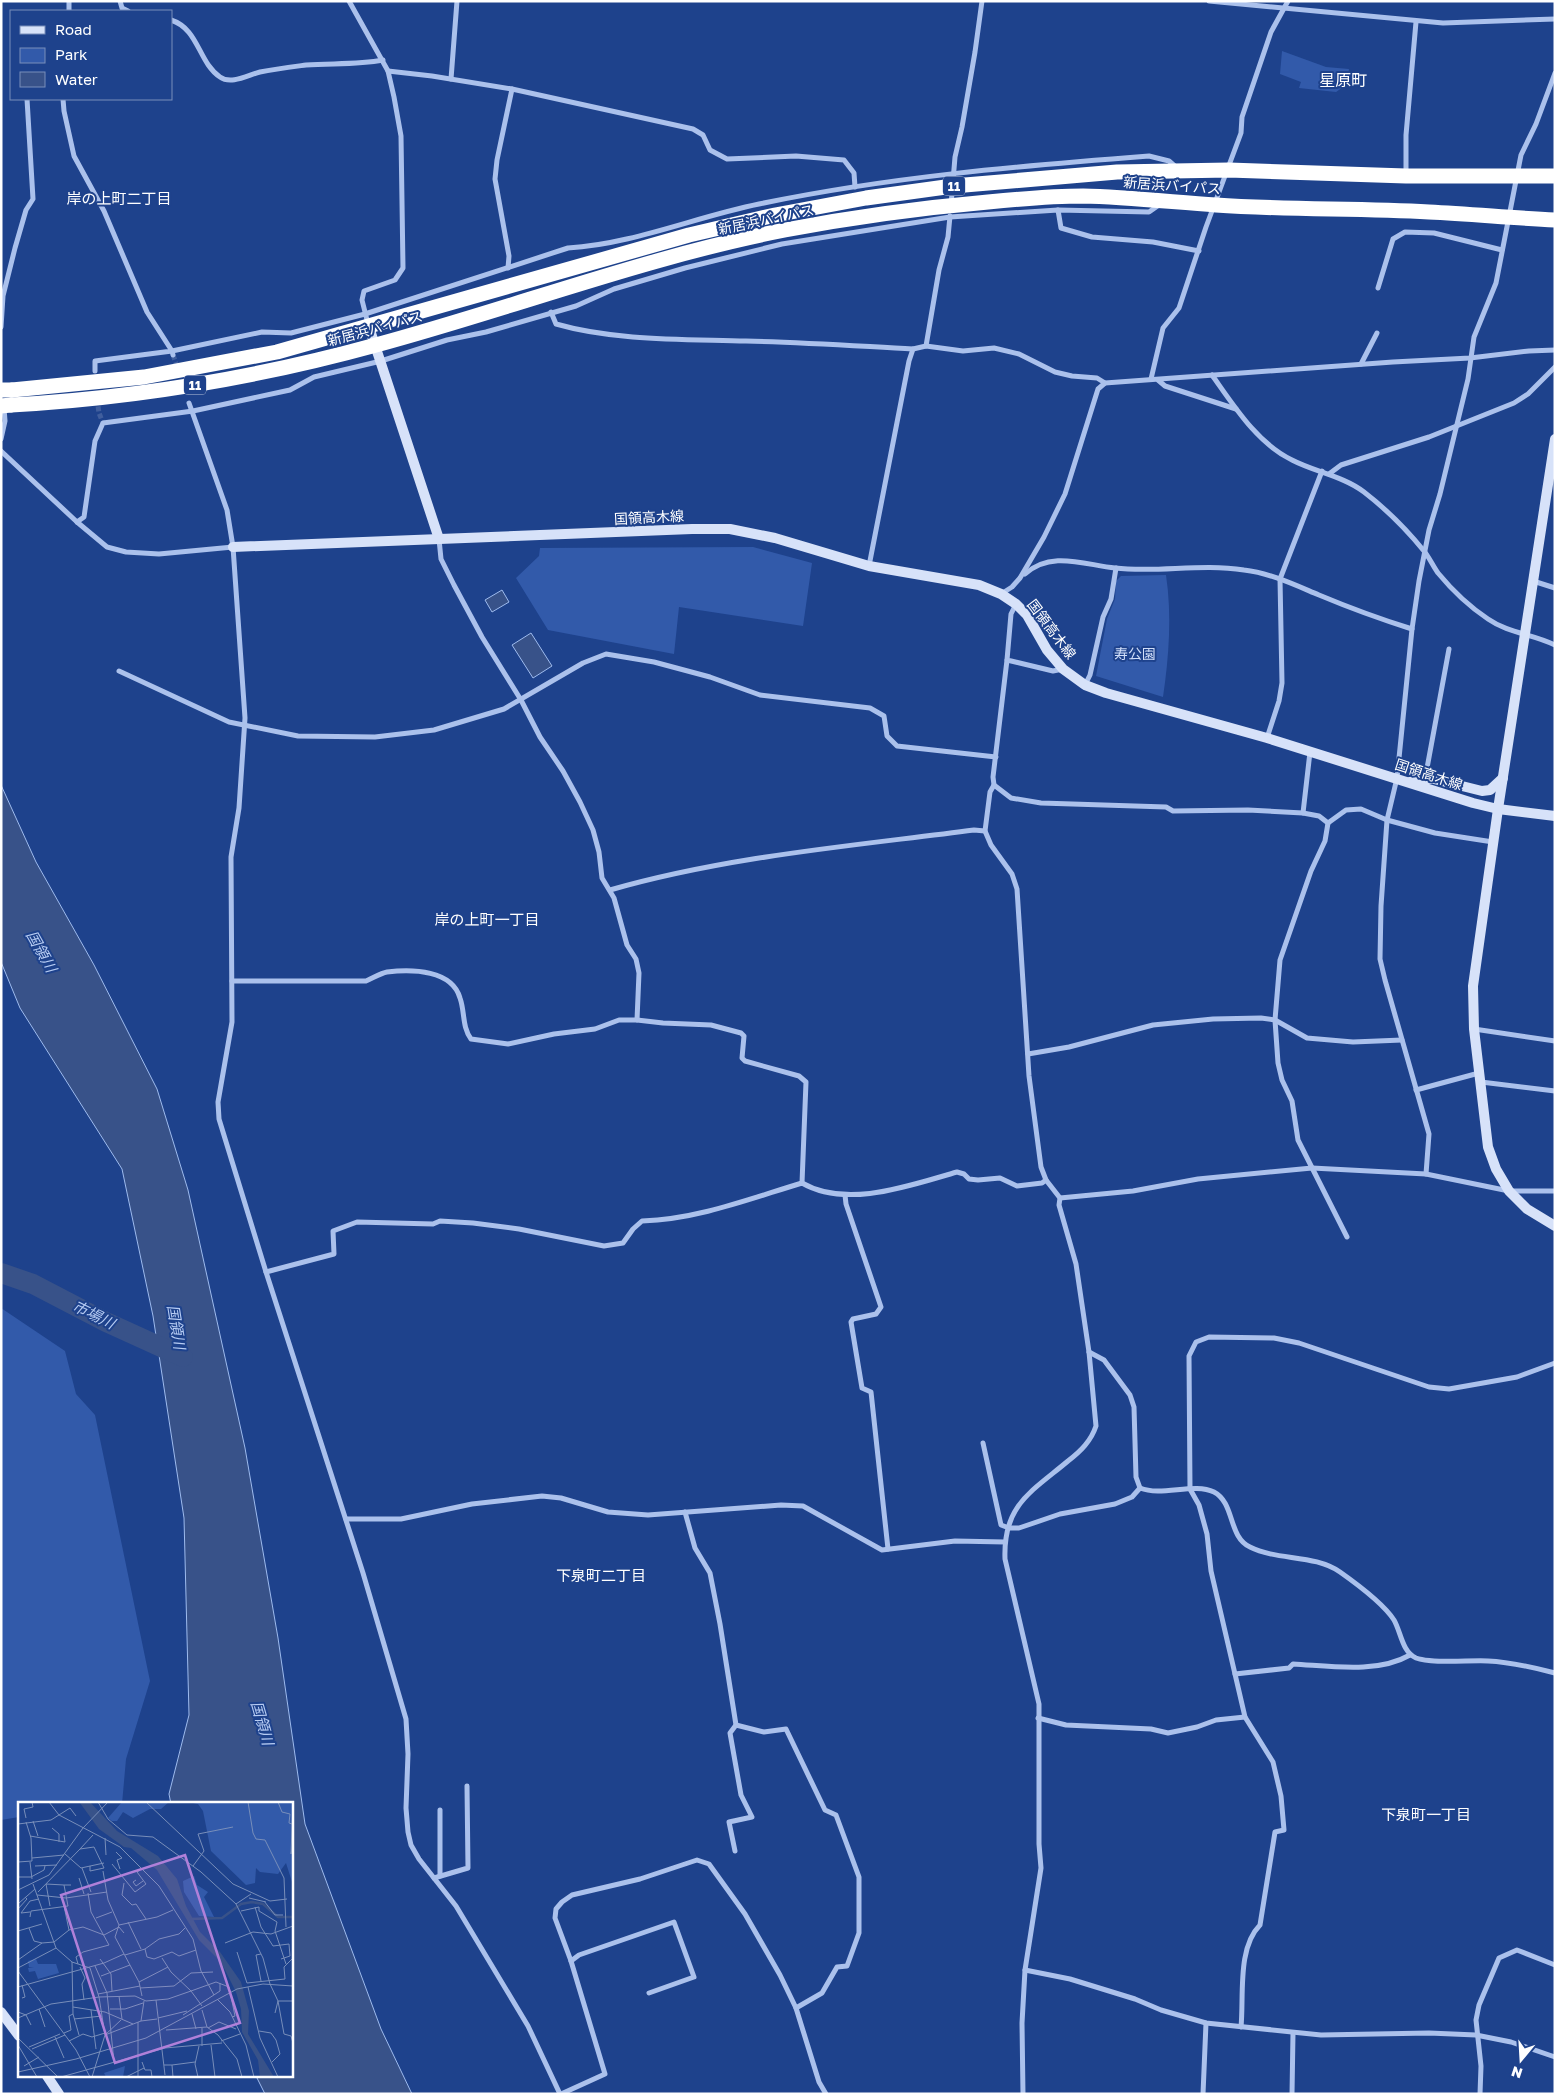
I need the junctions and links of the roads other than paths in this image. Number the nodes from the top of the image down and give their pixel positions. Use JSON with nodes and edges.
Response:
{"nodes":[{"id":1,"x":349,"y":1,"type":"edge"},
{"id":2,"x":457,"y":1,"type":"edge"},
{"id":3,"x":982,"y":1,"type":"edge"},
{"id":4,"x":1209,"y":1,"type":"edge"},
{"id":5,"x":1288,"y":1,"type":"edge"},
{"id":6,"x":1284,"y":8,"type":"junction"},
{"id":7,"x":1555,"y":19,"type":"edge"},
{"id":8,"x":172,"y":20,"type":"edge"},
{"id":9,"x":1416,"y":22,"type":"junction"},
{"id":10,"x":383,"y":60,"type":"junction"},
{"id":11,"x":388,"y":71,"type":"junction"},
{"id":12,"x":1555,"y":73,"type":"edge"},
{"id":13,"x":451,"y":79,"type":"junction"},
{"id":14,"x":512,"y":89,"type":"junction"},
{"id":15,"x":27,"y":100,"type":"edge"},
{"id":16,"x":63,"y":100,"type":"edge"},
{"id":17,"x":1229,"y":170,"type":"junction"},
{"id":18,"x":1516,"y":175,"type":"junction"},
{"id":19,"x":1406,"y":176,"type":"junction"},
{"id":20,"x":1555,"y":176,"type":"edge"},
{"id":21,"x":954,"y":180,"type":"junction"},
{"id":22,"x":855,"y":187,"type":"junction"},
{"id":23,"x":1165,"y":200,"type":"junction"},
{"id":24,"x":1214,"y":205,"type":"junction"},
{"id":25,"x":1058,"y":210,"type":"junction"},
{"id":26,"x":951,"y":211,"type":"junction"},
{"id":27,"x":1509,"y":218,"type":"junction"},
{"id":28,"x":1555,"y":220,"type":"edge"},
{"id":29,"x":1502,"y":250,"type":"junction"},
{"id":30,"x":1199,"y":251,"type":"junction"},
{"id":31,"x":508,"y":268,"type":"junction"},
{"id":32,"x":1378,"y":288,"type":"dead end"},
{"id":33,"x":551,"y":312,"type":"junction"},
{"id":34,"x":367,"y":321,"type":"junction"},
{"id":35,"x":1,"y":327,"type":"edge"},
{"id":36,"x":1378,"y":333,"type":"dead end"},
{"id":37,"x":376,"y":346,"type":"junction"},
{"id":38,"x":926,"y":346,"type":"junction"},
{"id":39,"x":913,"y":349,"type":"junction"},
{"id":40,"x":1555,"y":350,"type":"edge"},
{"id":41,"x":172,"y":353,"type":"junction"},
{"id":42,"x":1470,"y":358,"type":"junction"},
{"id":43,"x":381,"y":361,"type":"junction"},
{"id":44,"x":1361,"y":364,"type":"junction"},
{"id":45,"x":1555,"y":367,"type":"edge"},
{"id":46,"x":95,"y":371,"type":"dead end"},
{"id":47,"x":1212,"y":375,"type":"junction"},
{"id":48,"x":1151,"y":379,"type":"junction"},
{"id":49,"x":1158,"y":379,"type":"junction"},
{"id":50,"x":1105,"y":383,"type":"junction"},
{"id":51,"x":5,"y":387,"type":"edge"},
{"id":52,"x":190,"y":403,"type":"dead end"},
{"id":53,"x":6,"y":406,"type":"edge"},
{"id":54,"x":1236,"y":409,"type":"junction"},
{"id":55,"x":193,"y":411,"type":"junction"},
{"id":56,"x":1457,"y":425,"type":"junction"},
{"id":57,"x":1,"y":439,"type":"edge"},
{"id":58,"x":1555,"y":439,"type":"edge"},
{"id":59,"x":1,"y":451,"type":"edge"},
{"id":60,"x":1322,"y":471,"type":"junction"},
{"id":61,"x":1329,"y":474,"type":"junction"},
{"id":62,"x":77,"y":522,"type":"junction"},
{"id":63,"x":439,"y":539,"type":"junction"},
{"id":64,"x":233,"y":547,"type":"junction"},
{"id":65,"x":1425,"y":552,"type":"junction"},
{"id":66,"x":869,"y":566,"type":"junction"},
{"id":67,"x":1116,"y":568,"type":"junction"},
{"id":68,"x":1020,"y":578,"type":"junction"},
{"id":69,"x":1280,"y":579,"type":"junction"},
{"id":70,"x":1533,"y":581,"type":"junction"},
{"id":71,"x":1555,"y":588,"type":"edge"},
{"id":72,"x":1001,"y":594,"type":"junction"},
{"id":73,"x":1016,"y":604,"type":"junction"},
{"id":74,"x":1412,"y":629,"type":"junction"},
{"id":75,"x":1524,"y":635,"type":"junction"},
{"id":76,"x":1555,"y":645,"type":"edge"},
{"id":77,"x":1449,"y":649,"type":"dead end"},
{"id":78,"x":1008,"y":660,"type":"junction"},
{"id":79,"x":1063,"y":669,"type":"junction"},
{"id":80,"x":119,"y":671,"type":"dead end"},
{"id":81,"x":1085,"y":685,"type":"junction"},
{"id":82,"x":520,"y":700,"type":"junction"},
{"id":83,"x":244,"y":726,"type":"junction"},
{"id":84,"x":1267,"y":738,"type":"junction"},
{"id":85,"x":1310,"y":751,"type":"junction"},
{"id":86,"x":996,"y":757,"type":"junction"},
{"id":87,"x":1397,"y":778,"type":"junction"},
{"id":88,"x":1503,"y":778,"type":"junction"},
{"id":89,"x":1425,"y":779,"type":"junction"},
{"id":90,"x":1409,"y":782,"type":"junction"},
{"id":91,"x":994,"y":786,"type":"junction"},
{"id":92,"x":1498,"y":809,"type":"junction"},
{"id":93,"x":1303,"y":814,"type":"junction"},
{"id":94,"x":1555,"y":816,"type":"edge"},
{"id":95,"x":1387,"y":820,"type":"junction"},
{"id":96,"x":1328,"y":823,"type":"junction"},
{"id":97,"x":985,"y":831,"type":"junction"},
{"id":98,"x":1493,"y":842,"type":"junction"},
{"id":99,"x":610,"y":890,"type":"junction"},
{"id":100,"x":232,"y":981,"type":"junction"},
{"id":101,"x":637,"y":1020,"type":"junction"},
{"id":102,"x":1275,"y":1020,"type":"junction"},
{"id":103,"x":1474,"y":1029,"type":"junction"},
{"id":104,"x":1402,"y":1040,"type":"junction"},
{"id":105,"x":1555,"y":1041,"type":"edge"},
{"id":106,"x":1028,"y":1054,"type":"junction"},
{"id":107,"x":1480,"y":1078,"type":"junction"},
{"id":108,"x":1416,"y":1090,"type":"junction"},
{"id":109,"x":1555,"y":1091,"type":"edge"},
{"id":110,"x":1312,"y":1168,"type":"junction"},
{"id":111,"x":1426,"y":1174,"type":"junction"},
{"id":112,"x":1046,"y":1180,"type":"junction"},
{"id":113,"x":802,"y":1182,"type":"junction"},
{"id":114,"x":1509,"y":1191,"type":"junction"},
{"id":115,"x":1555,"y":1191,"type":"edge"},
{"id":116,"x":845,"y":1195,"type":"junction"},
{"id":117,"x":1060,"y":1198,"type":"junction"},
{"id":118,"x":1555,"y":1226,"type":"edge"},
{"id":119,"x":1347,"y":1237,"type":"dead end"},
{"id":120,"x":266,"y":1272,"type":"junction"},
{"id":121,"x":1089,"y":1352,"type":"junction"},
{"id":122,"x":1555,"y":1363,"type":"edge"},
{"id":123,"x":983,"y":1443,"type":"dead end"},
{"id":124,"x":1140,"y":1488,"type":"junction"},
{"id":125,"x":1190,"y":1489,"type":"junction"},
{"id":126,"x":685,"y":1512,"type":"junction"},
{"id":127,"x":346,"y":1519,"type":"junction"},
{"id":128,"x":1009,"y":1528,"type":"junction"},
{"id":129,"x":1005,"y":1542,"type":"junction"},
{"id":130,"x":888,"y":1549,"type":"junction"},
{"id":131,"x":1410,"y":1655,"type":"junction"},
{"id":132,"x":1555,"y":1673,"type":"edge"},
{"id":133,"x":1235,"y":1674,"type":"junction"},
{"id":134,"x":1245,"y":1717,"type":"junction"},
{"id":135,"x":1038,"y":1718,"type":"junction"},
{"id":136,"x":736,"y":1725,"type":"junction"},
{"id":137,"x":467,"y":1786,"type":"dead end"},
{"id":138,"x":440,"y":1810,"type":"dead end"},
{"id":139,"x":735,"y":1851,"type":"dead end"},
{"id":140,"x":437,"y":1877,"type":"junction"},
{"id":141,"x":571,"y":1961,"type":"junction"},
{"id":142,"x":1555,"y":1965,"type":"edge"},
{"id":143,"x":1026,"y":1970,"type":"junction"},
{"id":144,"x":649,"y":1994,"type":"dead end"},
{"id":145,"x":796,"y":2008,"type":"junction"},
{"id":146,"x":1,"y":2012,"type":"edge"},
{"id":147,"x":1206,"y":2023,"type":"junction"},
{"id":148,"x":1241,"y":2027,"type":"junction"},
{"id":149,"x":1293,"y":2033,"type":"junction"},
{"id":150,"x":18,"y":2035,"type":"edge"},
{"id":151,"x":1476,"y":2035,"type":"junction"},
{"id":152,"x":1555,"y":2057,"type":"edge"},
{"id":153,"x":48,"y":2078,"type":"edge"},
{"id":154,"x":59,"y":2094,"type":"edge"},
{"id":155,"x":561,"y":2094,"type":"edge"},
{"id":156,"x":826,"y":2094,"type":"edge"},
{"id":157,"x":1023,"y":2094,"type":"edge"},
{"id":158,"x":1203,"y":2094,"type":"edge"},
{"id":159,"x":1292,"y":2094,"type":"edge"},
{"id":160,"x":1480,"y":2094,"type":"edge"}],
"edges":[{"from":1,"to":10,"type":"street"},
{"from":2,"to":13,"type":"street"},
{"from":3,"to":21,"type":"street"},
{"from":4,"to":6,"type":"street"},
{"from":5,"to":6,"type":"street"},
{"from":6,"to":9,"type":"street"},
{"from":6,"to":17,"type":"street"},
{"from":7,"to":9,"type":"street"},
{"from":8,"to":10,"type":"street"},
{"from":9,"to":19,"type":"street"},
{"from":10,"to":11,"type":"street"},
{"from":11,"to":13,"type":"street"},
{"from":11,"to":34,"type":"street"},
{"from":12,"to":18,"type":"street"},
{"from":13,"to":14,"type":"street"},
{"from":14,"to":22,"type":"street"},
{"from":14,"to":31,"type":"street"},
{"from":15,"to":35,"type":"street"},
{"from":16,"to":41,"type":"street"},
{"from":17,"to":19,"type":"highway","name":"新居浜バイパス","number":"11"},
{"from":17,"to":21,"type":"highway","name":"新居浜バイパス","number":"11"},
{"from":17,"to":24,"type":"street"},
{"from":18,"to":19,"type":"highway","name":"新居浜バイパス","number":"11"},
{"from":18,"to":20,"type":"highway","name":"新居浜バイパス","number":"11"},
{"from":18,"to":27,"type":"street"},
{"from":21,"to":22,"type":"street"},
{"from":21,"to":26,"type":"street"},
{"from":21,"to":34,"type":"highway","name":"新居浜バイパス","number":"11"},
{"from":22,"to":31,"type":"street"},
{"from":23,"to":24,"type":"highway","name":"新居浜バイパス","number":"11"},
{"from":23,"to":25,"type":"street"},
{"from":23,"to":26,"type":"highway","name":"新居浜バイパス","number":"11"},
{"from":24,"to":27,"type":"highway","name":"新居浜バイパス","number":"11"},
{"from":24,"to":30,"type":"street"},
{"from":25,"to":26,"type":"street"},
{"from":25,"to":30,"type":"street"},
{"from":26,"to":33,"type":"street"},
{"from":26,"to":37,"type":"highway","name":"新居浜バイパス","number":"11"},
{"from":26,"to":38,"type":"street"},
{"from":27,"to":28,"type":"highway","name":"新居浜バイパス","number":"11"},
{"from":27,"to":29,"type":"street"},
{"from":29,"to":32,"type":"street"},
{"from":29,"to":42,"type":"street"},
{"from":30,"to":48,"type":"street"},
{"from":31,"to":34,"type":"street"},
{"from":33,"to":39,"type":"street"},
{"from":33,"to":43,"type":"street"},
{"from":34,"to":37,"type":"main road"},
{"from":34,"to":41,"type":"street"},
{"from":34,"to":51,"type":"highway","name":"新居浜バイパス","number":"11"},
{"from":36,"to":44,"type":"street"},
{"from":37,"to":43,"type":"main road"},
{"from":37,"to":53,"type":"highway","name":"新居浜バイパス","number":"11"},
{"from":38,"to":39,"type":"street"},
{"from":38,"to":50,"type":"street"},
{"from":39,"to":66,"type":"street"},
{"from":40,"to":42,"type":"street"},
{"from":41,"to":46,"type":"street"},
{"from":42,"to":44,"type":"street"},
{"from":42,"to":56,"type":"street"},
{"from":43,"to":55,"type":"street"},
{"from":43,"to":63,"type":"main road"},
{"from":44,"to":47,"type":"street"},
{"from":45,"to":56,"type":"street"},
{"from":47,"to":49,"type":"street"},
{"from":47,"to":54,"type":"street"},
{"from":48,"to":49,"type":"street"},
{"from":48,"to":50,"type":"street"},
{"from":49,"to":54,"type":"street"},
{"from":50,"to":68,"type":"street"},
{"from":51,"to":57,"type":"street"},
{"from":52,"to":55,"type":"street"},
{"from":54,"to":60,"type":"street"},
{"from":55,"to":62,"type":"street"},
{"from":55,"to":64,"type":"street"},
{"from":56,"to":61,"type":"street"},
{"from":56,"to":65,"type":"street"},
{"from":58,"to":70,"type":"main road"},
{"from":59,"to":62,"type":"street"},
{"from":60,"to":61,"type":"street"},
{"from":60,"to":69,"type":"street"},
{"from":61,"to":65,"type":"street"},
{"from":62,"to":64,"type":"street"},
{"from":63,"to":64,"type":"main road","name":"国領高木線"},
{"from":63,"to":66,"type":"main road","name":"国領高木線"},
{"from":63,"to":82,"type":"street"},
{"from":64,"to":83,"type":"street"},
{"from":65,"to":74,"type":"street"},
{"from":65,"to":75,"type":"street"},
{"from":66,"to":72,"type":"main road","name":"国領高木線"},
{"from":67,"to":68,"type":"street"},
{"from":67,"to":69,"type":"street"},
{"from":67,"to":81,"type":"street"},
{"from":68,"to":72,"type":"street"},
{"from":69,"to":74,"type":"street"},
{"from":69,"to":84,"type":"street"},
{"from":70,"to":71,"type":"street"},
{"from":70,"to":75,"type":"main road"},
{"from":72,"to":73,"type":"main road","name":"国領高木線"},
{"from":73,"to":78,"type":"street"},
{"from":73,"to":79,"type":"main road","name":"国領高木線"},
{"from":74,"to":87,"type":"street"},
{"from":75,"to":76,"type":"street"},
{"from":75,"to":88,"type":"main road"},
{"from":77,"to":89,"type":"street"},
{"from":78,"to":79,"type":"street"},
{"from":78,"to":86,"type":"street"},
{"from":79,"to":81,"type":"main road","name":"国領高木線"},
{"from":80,"to":83,"type":"street"},
{"from":81,"to":84,"type":"main road","name":"国領高木線"},
{"from":82,"to":83,"type":"street"},
{"from":82,"to":86,"type":"street"},
{"from":82,"to":99,"type":"street"},
{"from":83,"to":100,"type":"street"},
{"from":84,"to":85,"type":"main road","name":"国領高木線"},
{"from":85,"to":87,"type":"main road","name":"国領高木線"},
{"from":85,"to":93,"type":"street"},
{"from":86,"to":91,"type":"street"},
{"from":87,"to":90,"type":"main road","name":"国領高木線"},
{"from":87,"to":95,"type":"street"},
{"from":88,"to":89,"type":"main road"},
{"from":88,"to":92,"type":"main road"},
{"from":89,"to":90,"type":"main road"},
{"from":90,"to":92,"type":"main road","name":"国領高木線"},
{"from":91,"to":93,"type":"street"},
{"from":91,"to":97,"type":"street"},
{"from":92,"to":94,"type":"main road","name":"国領高木線"},
{"from":92,"to":98,"type":"main road"},
{"from":93,"to":96,"type":"street"},
{"from":95,"to":96,"type":"street"},
{"from":95,"to":98,"type":"street"},
{"from":95,"to":104,"type":"street"},
{"from":96,"to":102,"type":"street"},
{"from":97,"to":99,"type":"street"},
{"from":97,"to":106,"type":"street"},
{"from":98,"to":103,"type":"main road"},
{"from":99,"to":101,"type":"street"},
{"from":100,"to":101,"type":"street"},
{"from":100,"to":120,"type":"street"},
{"from":101,"to":113,"type":"street"},
{"from":102,"to":104,"type":"street"},
{"from":102,"to":106,"type":"street"},
{"from":102,"to":110,"type":"street"},
{"from":103,"to":105,"type":"street"},
{"from":103,"to":107,"type":"main road"},
{"from":104,"to":108,"type":"street"},
{"from":106,"to":112,"type":"street"},
{"from":107,"to":108,"type":"street"},
{"from":107,"to":109,"type":"street"},
{"from":107,"to":114,"type":"main road"},
{"from":108,"to":111,"type":"street"},
{"from":110,"to":111,"type":"street"},
{"from":110,"to":117,"type":"street"},
{"from":110,"to":119,"type":"street"},
{"from":111,"to":114,"type":"street"},
{"from":112,"to":116,"type":"street"},
{"from":112,"to":117,"type":"street"},
{"from":113,"to":116,"type":"street"},
{"from":113,"to":120,"type":"street"},
{"from":114,"to":115,"type":"street"},
{"from":114,"to":118,"type":"main road"},
{"from":116,"to":130,"type":"street"},
{"from":117,"to":121,"type":"street"},
{"from":120,"to":127,"type":"street"},
{"from":121,"to":124,"type":"street"},
{"from":121,"to":128,"type":"street"},
{"from":122,"to":125,"type":"street"},
{"from":123,"to":128,"type":"street"},
{"from":124,"to":125,"type":"street"},
{"from":124,"to":128,"type":"street"},
{"from":125,"to":131,"type":"street"},
{"from":125,"to":133,"type":"street"},
{"from":126,"to":127,"type":"street"},
{"from":126,"to":130,"type":"street"},
{"from":126,"to":136,"type":"street"},
{"from":127,"to":140,"type":"street"},
{"from":128,"to":129,"type":"street"},
{"from":129,"to":130,"type":"street"},
{"from":129,"to":135,"type":"street"},
{"from":131,"to":132,"type":"street"},
{"from":131,"to":133,"type":"street"},
{"from":133,"to":134,"type":"street"},
{"from":134,"to":135,"type":"street"},
{"from":134,"to":148,"type":"street"},
{"from":135,"to":143,"type":"street"},
{"from":136,"to":139,"type":"street"},
{"from":136,"to":145,"type":"street"},
{"from":137,"to":140,"type":"street"},
{"from":138,"to":140,"type":"street"},
{"from":140,"to":155,"type":"street"},
{"from":141,"to":144,"type":"street"},
{"from":141,"to":145,"type":"street"},
{"from":141,"to":155,"type":"street"},
{"from":142,"to":151,"type":"street"},
{"from":143,"to":147,"type":"street"},
{"from":143,"to":157,"type":"street"},
{"from":145,"to":156,"type":"street"},
{"from":146,"to":150,"type":"main road"},
{"from":147,"to":148,"type":"street"},
{"from":147,"to":158,"type":"street"},
{"from":148,"to":149,"type":"street"},
{"from":149,"to":151,"type":"street"},
{"from":149,"to":159,"type":"street"},
{"from":151,"to":152,"type":"street"},
{"from":151,"to":160,"type":"street"},
{"from":153,"to":154,"type":"main road"}]}
